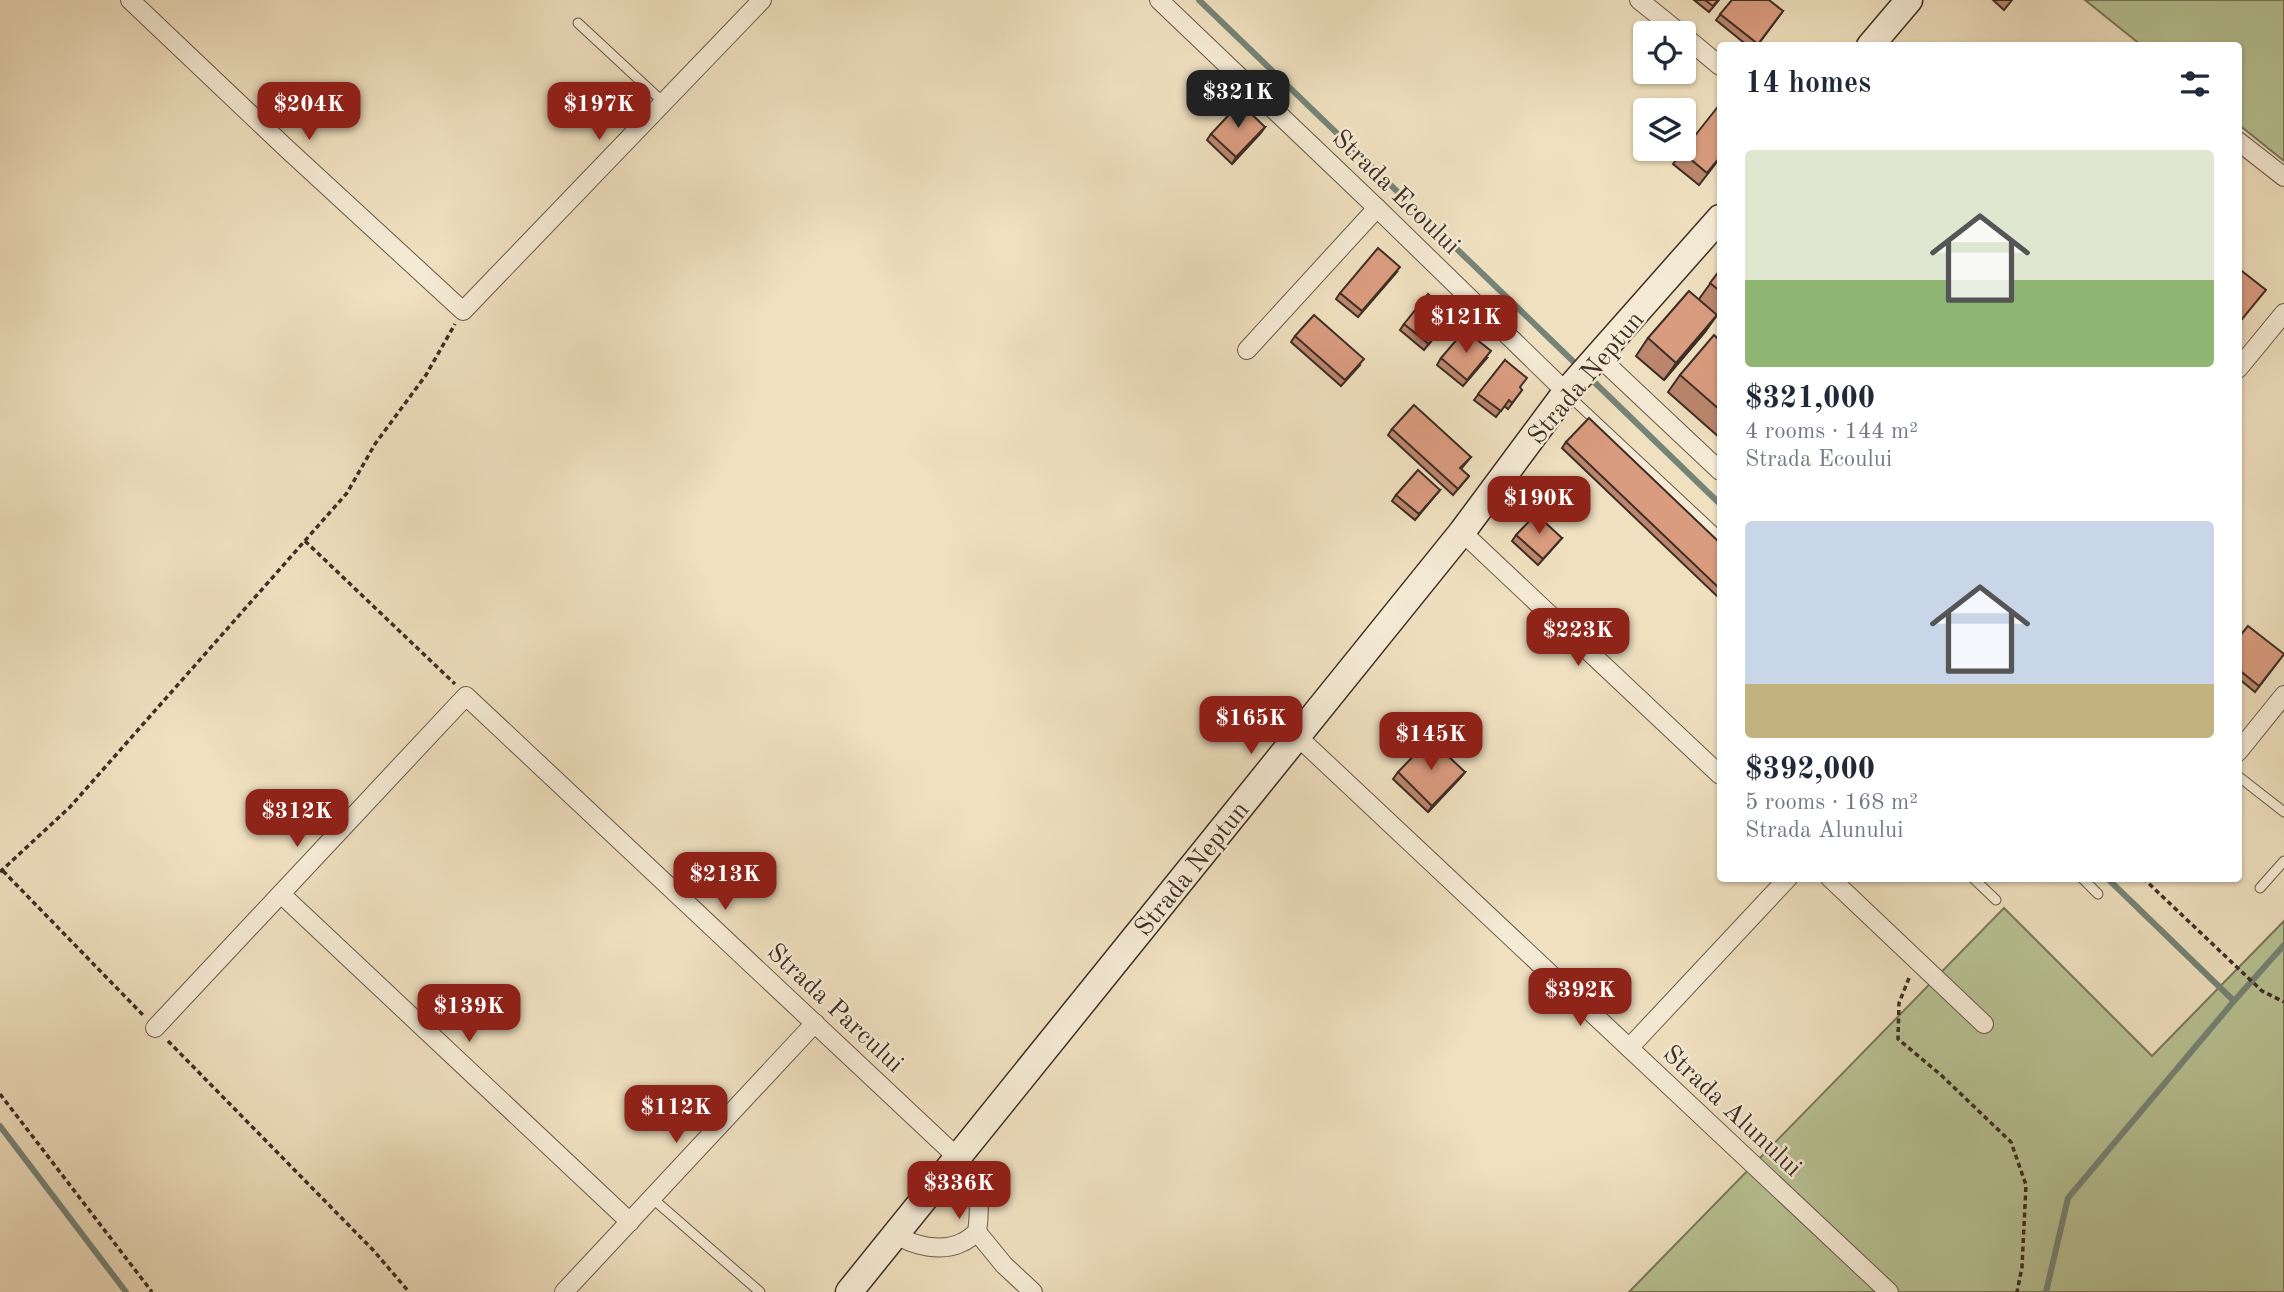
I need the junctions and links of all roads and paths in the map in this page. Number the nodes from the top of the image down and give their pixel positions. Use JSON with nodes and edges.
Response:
{"nodes":[{"id":1,"x":130,"y":0,"type":"edge"},
{"id":2,"x":762,"y":0,"type":"edge"},
{"id":3,"x":1159,"y":0,"type":"edge"},
{"id":4,"x":1639,"y":0,"type":"edge"},
{"id":5,"x":1909,"y":0,"type":"edge"},
{"id":6,"x":1665,"y":21,"type":"edge"},
{"id":7,"x":578,"y":23,"type":"dead end"},
{"id":8,"x":1873,"y":42,"type":"edge"},
{"id":9,"x":1696,"y":46,"type":"edge"},
{"id":10,"x":1717,"y":64,"type":"edge"},
{"id":11,"x":663,"y":102,"type":"junction"},
{"id":12,"x":2242,"y":144,"type":"edge"},
{"id":13,"x":2284,"y":177,"type":"edge"},
{"id":14,"x":1377,"y":208,"type":"junction"},
{"id":15,"x":1717,"y":221,"type":"edge"},
{"id":16,"x":463,"y":310,"type":"junction"},
{"id":17,"x":2284,"y":313,"type":"edge"},
{"id":18,"x":1247,"y":350,"type":"dead end"},
{"id":19,"x":2242,"y":364,"type":"edge"},
{"id":20,"x":1583,"y":374,"type":"junction"},
{"id":21,"x":1717,"y":469,"type":"edge"},
{"id":22,"x":1462,"y":533,"type":"junction"},
{"id":23,"x":1717,"y":533,"type":"edge"},
{"id":24,"x":305,"y":541,"type":"junction"},
{"id":25,"x":2284,"y":695,"type":"edge"},
{"id":26,"x":467,"y":696,"type":"junction"},
{"id":27,"x":1297,"y":736,"type":"junction"},
{"id":28,"x":2242,"y":747,"type":"edge"},
{"id":29,"x":1717,"y":772,"type":"edge"},
{"id":30,"x":2242,"y":779,"type":"edge"},
{"id":31,"x":2284,"y":812,"type":"edge"},
{"id":32,"x":2284,"y":862,"type":"edge"},
{"id":33,"x":2,"y":872,"type":"edge"},
{"id":34,"x":1784,"y":882,"type":"edge"},
{"id":35,"x":1834,"y":882,"type":"edge"},
{"id":36,"x":1977,"y":882,"type":"edge"},
{"id":37,"x":2086,"y":882,"type":"edge"},
{"id":38,"x":2147,"y":882,"type":"edge"},
{"id":39,"x":2260,"y":888,"type":"dead end"},
{"id":40,"x":281,"y":894,"type":"junction"},
{"id":41,"x":2098,"y":894,"type":"dead end"},
{"id":42,"x":1996,"y":900,"type":"dead end"},
{"id":43,"x":1917,"y":960,"type":"junction"},
{"id":44,"x":2284,"y":1002,"type":"edge"},
{"id":45,"x":815,"y":1023,"type":"junction"},
{"id":46,"x":1984,"y":1024,"type":"dead end"},
{"id":47,"x":155,"y":1028,"type":"junction"},
{"id":48,"x":1629,"y":1048,"type":"junction"},
{"id":49,"x":0,"y":1094,"type":"edge"},
{"id":50,"x":957,"y":1157,"type":"junction"},
{"id":51,"x":652,"y":1198,"type":"junction"},
{"id":52,"x":630,"y":1222,"type":"junction"},
{"id":53,"x":977,"y":1232,"type":"junction"},
{"id":54,"x":895,"y":1234,"type":"junction"},
{"id":55,"x":152,"y":1292,"type":"edge"},
{"id":56,"x":410,"y":1292,"type":"edge"},
{"id":57,"x":564,"y":1292,"type":"edge"},
{"id":58,"x":760,"y":1292,"type":"edge"},
{"id":59,"x":849,"y":1292,"type":"edge"},
{"id":60,"x":1033,"y":1292,"type":"edge"},
{"id":61,"x":1889,"y":1292,"type":"edge"},
{"id":62,"x":2017,"y":1292,"type":"edge"}],
"edges":[{"from":1,"to":16,"type":"street"},
{"from":2,"to":11,"type":"street"},
{"from":3,"to":14,"type":"street","name":"Strada Ecoului"},
{"from":4,"to":6,"type":"street"},
{"from":5,"to":8,"type":"street"},
{"from":7,"to":11,"type":"lane"},
{"from":9,"to":10,"type":"street"},
{"from":11,"to":16,"type":"street"},
{"from":12,"to":13,"type":"street"},
{"from":14,"to":18,"type":"street"},
{"from":14,"to":20,"type":"street","name":"Strada Ecoului"},
{"from":15,"to":20,"type":"street","name":"Strada Neptun"},
{"from":16,"to":24,"type":"path"},
{"from":17,"to":19,"type":"street"},
{"from":20,"to":21,"type":"street","name":"Strada Ecoului"},
{"from":20,"to":22,"type":"street","name":"Strada Neptun"},
{"from":20,"to":23,"type":"lane"},
{"from":22,"to":27,"type":"street","name":"Strada Neptun"},
{"from":22,"to":29,"type":"street"},
{"from":24,"to":26,"type":"path"},
{"from":24,"to":33,"type":"path"},
{"from":25,"to":28,"type":"street"},
{"from":26,"to":40,"type":"street"},
{"from":26,"to":45,"type":"street","name":"Strada Parcului"},
{"from":27,"to":48,"type":"street","name":"Strada Alunului"},
{"from":27,"to":50,"type":"street","name":"Strada Neptun"},
{"from":30,"to":31,"type":"lane"},
{"from":32,"to":39,"type":"lane"},
{"from":33,"to":47,"type":"path"},
{"from":34,"to":48,"type":"street"},
{"from":35,"to":43,"type":"street"},
{"from":36,"to":42,"type":"lane"},
{"from":37,"to":41,"type":"lane"},
{"from":38,"to":44,"type":"path"},
{"from":40,"to":47,"type":"street"},
{"from":40,"to":52,"type":"street"},
{"from":43,"to":46,"type":"street"},
{"from":43,"to":62,"type":"path"},
{"from":45,"to":50,"type":"street","name":"Strada Parcului"},
{"from":45,"to":51,"type":"street"},
{"from":47,"to":56,"type":"path"},
{"from":48,"to":61,"type":"street","name":"Strada Alunului"},
{"from":49,"to":55,"type":"path"},
{"from":50,"to":53,"type":"street","name":"Strada Parcului"},
{"from":50,"to":54,"type":"street","name":"Strada Neptun"},
{"from":51,"to":52,"type":"street"},
{"from":51,"to":58,"type":"lane"},
{"from":52,"to":57,"type":"street"},
{"from":53,"to":54,"type":"street"},
{"from":53,"to":60,"type":"street"},
{"from":54,"to":59,"type":"street","name":"Strada Neptun"}]}
